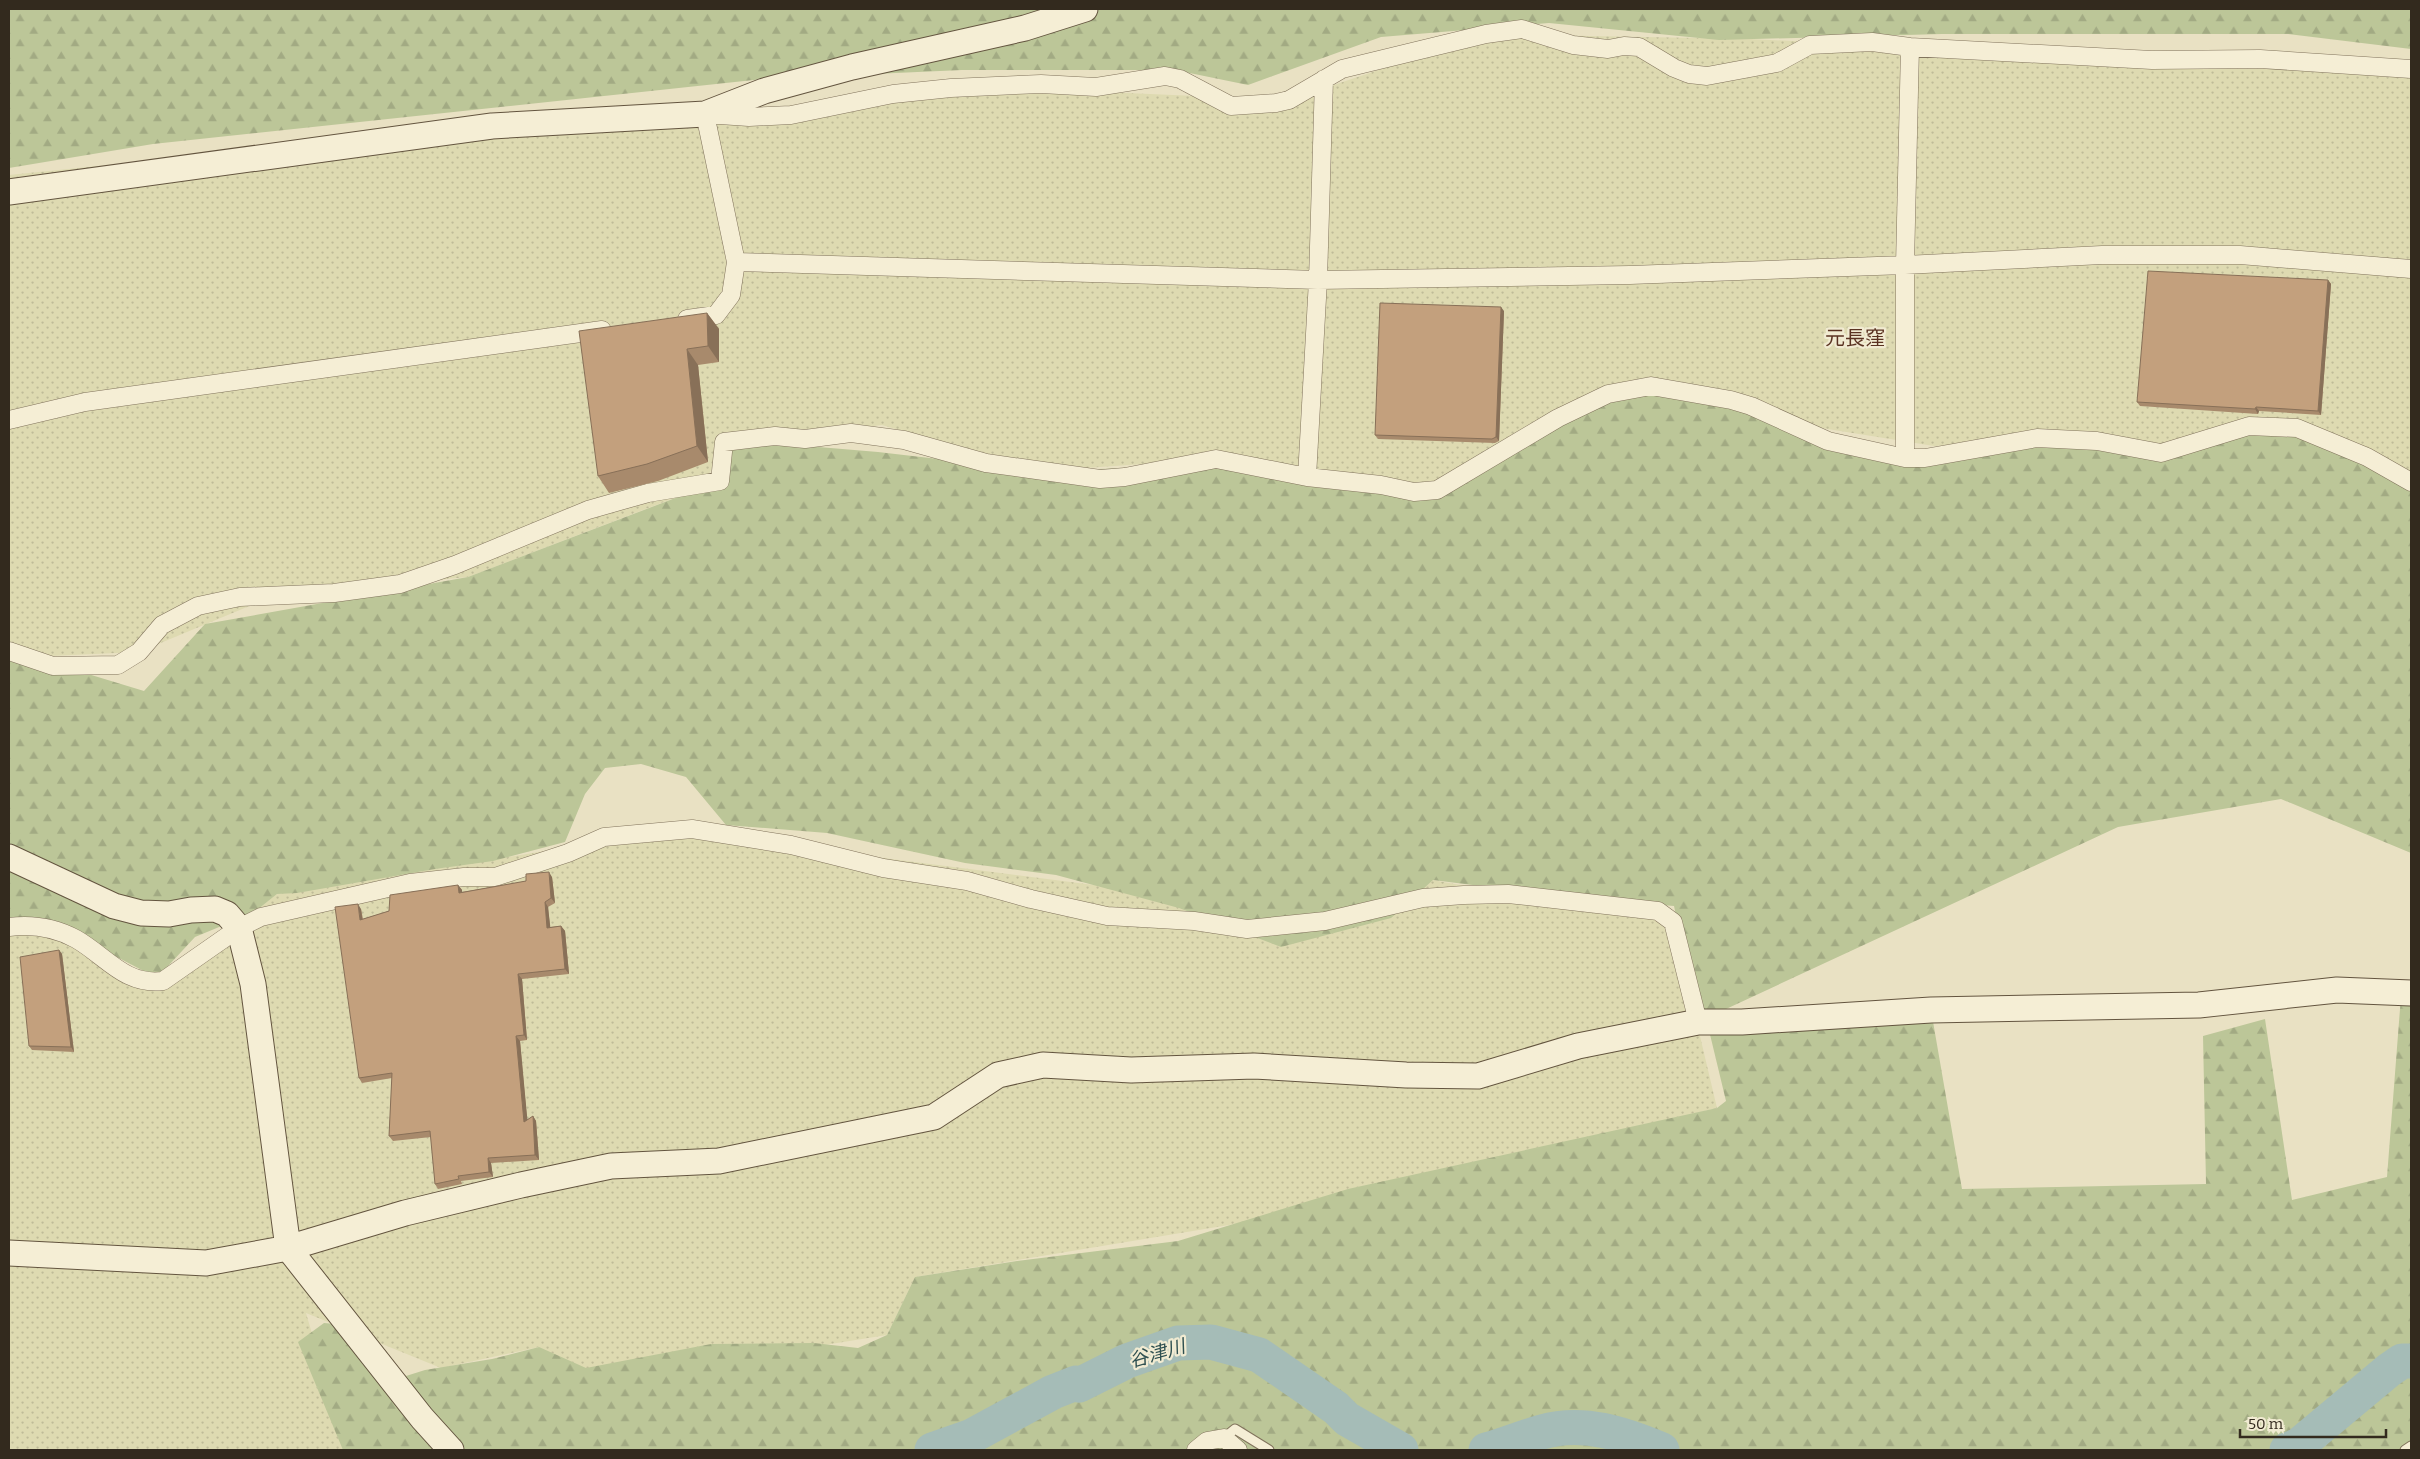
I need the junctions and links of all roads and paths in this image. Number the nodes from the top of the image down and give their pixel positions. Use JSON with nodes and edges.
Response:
{"nodes":[{"id":1,"x":1085,"y":9,"type":"edge"},
{"id":2,"x":1910,"y":47,"type":"junction"},
{"id":3,"x":2411,"y":69,"type":"edge"},
{"id":4,"x":1324,"y":79,"type":"junction"},
{"id":5,"x":705,"y":114,"type":"junction"},
{"id":6,"x":9,"y":192,"type":"edge"},
{"id":7,"x":736,"y":262,"type":"junction"},
{"id":8,"x":1905,"y":265,"type":"junction"},
{"id":9,"x":2411,"y":269,"type":"edge"},
{"id":10,"x":1318,"y":280,"type":"junction"},
{"id":11,"x":675,"y":320,"type":"edge"},
{"id":12,"x":617,"y":328,"type":"edge"},
{"id":13,"x":9,"y":420,"type":"edge"},
{"id":14,"x":1905,"y":458,"type":"junction"},
{"id":15,"x":1307,"y":477,"type":"junction"},
{"id":16,"x":2411,"y":482,"type":"edge"},
{"id":17,"x":9,"y":651,"type":"edge"},
{"id":18,"x":9,"y":857,"type":"edge"},
{"id":19,"x":9,"y":928,"type":"edge"},
{"id":20,"x":239,"y":928,"type":"junction"},
{"id":21,"x":2411,"y":993,"type":"edge"},
{"id":22,"x":1698,"y":1022,"type":"junction"},
{"id":23,"x":288,"y":1248,"type":"junction"},
{"id":24,"x":9,"y":1253,"type":"edge"},
{"id":25,"x":1224,"y":1438,"type":"junction"},
{"id":26,"x":2411,"y":1446,"type":"edge"},
{"id":27,"x":451,"y":1450,"type":"edge"},
{"id":28,"x":1196,"y":1450,"type":"edge"},
{"id":29,"x":1238,"y":1450,"type":"edge"},
{"id":30,"x":1269,"y":1450,"type":"edge"},
{"id":31,"x":2406,"y":1450,"type":"edge"}],
"edges":[{"from":1,"to":5,"type":"street"},
{"from":2,"to":3,"type":"street"},
{"from":2,"to":4,"type":"street"},
{"from":2,"to":8,"type":"street"},
{"from":4,"to":5,"type":"street"},
{"from":4,"to":10,"type":"street"},
{"from":5,"to":6,"type":"street"},
{"from":5,"to":7,"type":"street"},
{"from":7,"to":10,"type":"street"},
{"from":7,"to":11,"type":"street"},
{"from":8,"to":9,"type":"street"},
{"from":8,"to":10,"type":"street"},
{"from":8,"to":14,"type":"street"},
{"from":10,"to":15,"type":"street"},
{"from":12,"to":13,"type":"street"},
{"from":14,"to":15,"type":"street"},
{"from":14,"to":16,"type":"street"},
{"from":15,"to":17,"type":"street"},
{"from":18,"to":20,"type":"street"},
{"from":19,"to":20,"type":"street"},
{"from":20,"to":22,"type":"street"},
{"from":20,"to":23,"type":"street"},
{"from":21,"to":22,"type":"street"},
{"from":22,"to":23,"type":"street"},
{"from":23,"to":24,"type":"street"},
{"from":23,"to":27,"type":"street"},
{"from":25,"to":28,"type":"street"},
{"from":25,"to":29,"type":"street"},
{"from":25,"to":30,"type":"lane"},
{"from":26,"to":31,"type":"lane"}]}
